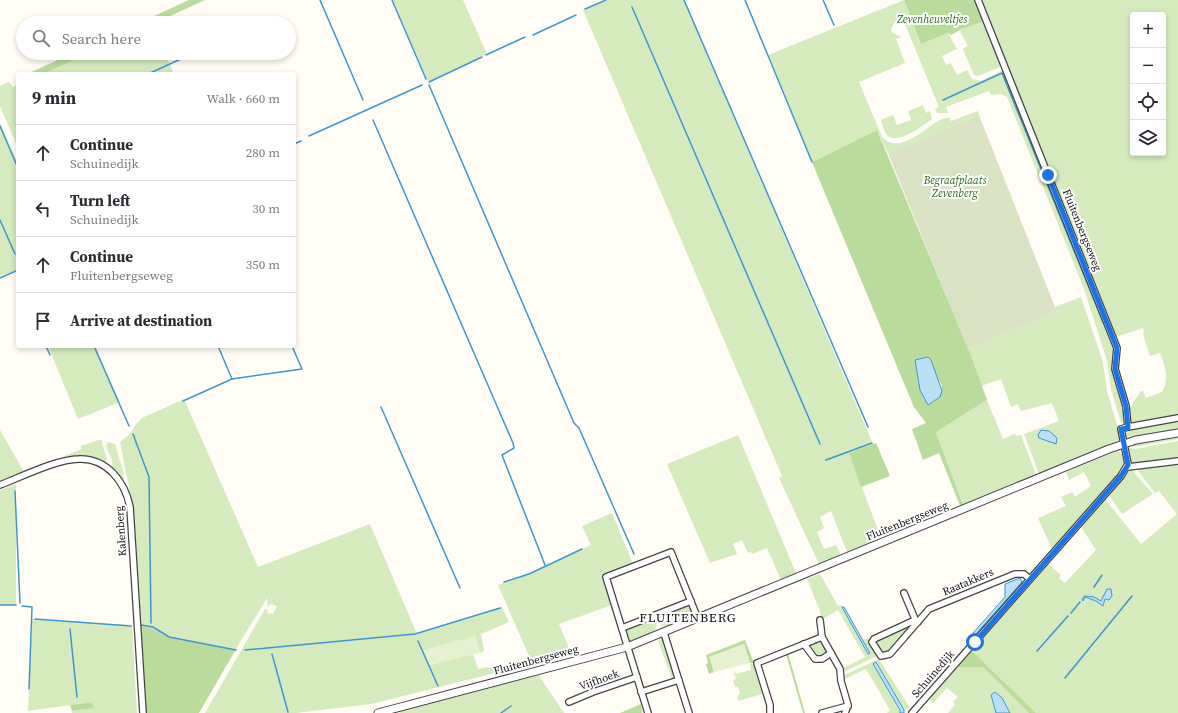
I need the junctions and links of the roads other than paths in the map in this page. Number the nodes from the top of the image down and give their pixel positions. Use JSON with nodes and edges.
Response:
{"nodes":[{"id":1,"x":978,"y":0,"type":"edge"},
{"id":2,"x":1178,"y":418,"type":"edge"},
{"id":3,"x":1128,"y":428,"type":"junction"},
{"id":4,"x":1178,"y":432,"type":"edge"},
{"id":5,"x":1124,"y":444,"type":"junction"},
{"id":6,"x":1178,"y":461,"type":"edge"},
{"id":7,"x":1128,"y":467,"type":"junction"},
{"id":8,"x":0,"y":485,"type":"edge"},
{"id":9,"x":1030,"y":579,"type":"junction"},
{"id":10,"x":904,"y":593,"type":"dead end"},
{"id":11,"x":690,"y":601,"type":"junction"},
{"id":12,"x":698,"y":619,"type":"junction"},
{"id":13,"x":820,"y":620,"type":"dead end"},
{"id":14,"x":916,"y":622,"type":"junction"},
{"id":15,"x":622,"y":628,"type":"junction"},
{"id":16,"x":664,"y":633,"type":"junction"},
{"id":17,"x":822,"y":637,"type":"junction"},
{"id":18,"x":804,"y":644,"type":"junction"},
{"id":19,"x":627,"y":647,"type":"junction"},
{"id":20,"x":831,"y":653,"type":"junction"},
{"id":21,"x":637,"y":677,"type":"junction"},
{"id":22,"x":679,"y":680,"type":"junction"},
{"id":23,"x":642,"y":692,"type":"junction"},
{"id":24,"x":569,"y":702,"type":"dead end"},
{"id":25,"x":848,"y":706,"type":"junction"},
{"id":26,"x":143,"y":713,"type":"edge"},
{"id":27,"x":378,"y":713,"type":"edge"},
{"id":28,"x":648,"y":713,"type":"edge"},
{"id":29,"x":689,"y":713,"type":"edge"},
{"id":30,"x":770,"y":713,"type":"edge"},
{"id":31,"x":822,"y":713,"type":"edge"},
{"id":32,"x":845,"y":713,"type":"edge"},
{"id":33,"x":912,"y":713,"type":"edge"}],
"edges":[{"from":1,"to":3,"type":"street","name":"Fluitenbergseweg"},
{"from":2,"to":3,"type":"street"},
{"from":3,"to":5,"type":"street","name":"Fluitenbergseweg"},
{"from":4,"to":5,"type":"street","name":"Fluitenbergseweg"},
{"from":5,"to":7,"type":"street"},
{"from":5,"to":12,"type":"street","name":"Fluitenbergseweg"},
{"from":6,"to":7,"type":"street"},
{"from":7,"to":9,"type":"street","name":"Schuinedijk"},
{"from":8,"to":26,"type":"street","name":"Kalenberg"},
{"from":9,"to":14,"type":"street","name":"Raatakkers"},
{"from":9,"to":33,"type":"street","name":"Schuinedijk"},
{"from":10,"to":14,"type":"street"},
{"from":11,"to":12,"type":"street"},
{"from":11,"to":15,"type":"street"},
{"from":11,"to":15,"type":"street","name":"Vijfhoek"},
{"from":12,"to":16,"type":"street","name":"Fluitenbergseweg"},
{"from":13,"to":17,"type":"street"},
{"from":14,"to":14,"type":"street","name":"Raatakkers"},
{"from":15,"to":19,"type":"street","name":"Vijfhoek"},
{"from":16,"to":19,"type":"street","name":"Fluitenbergseweg"},
{"from":16,"to":22,"type":"street"},
{"from":17,"to":18,"type":"street"},
{"from":17,"to":20,"type":"street"},
{"from":18,"to":20,"type":"street"},
{"from":18,"to":30,"type":"street"},
{"from":19,"to":21,"type":"street","name":"Vijfhoek"},
{"from":19,"to":27,"type":"street","name":"Fluitenbergseweg"},
{"from":20,"to":25,"type":"street"},
{"from":21,"to":23,"type":"street","name":"Vijfhoek"},
{"from":21,"to":24,"type":"street","name":"Vijfhoek"},
{"from":22,"to":23,"type":"street"},
{"from":22,"to":29,"type":"street"},
{"from":23,"to":28,"type":"street","name":"Vijfhoek"},
{"from":25,"to":31,"type":"street"},
{"from":25,"to":32,"type":"street"}]}
